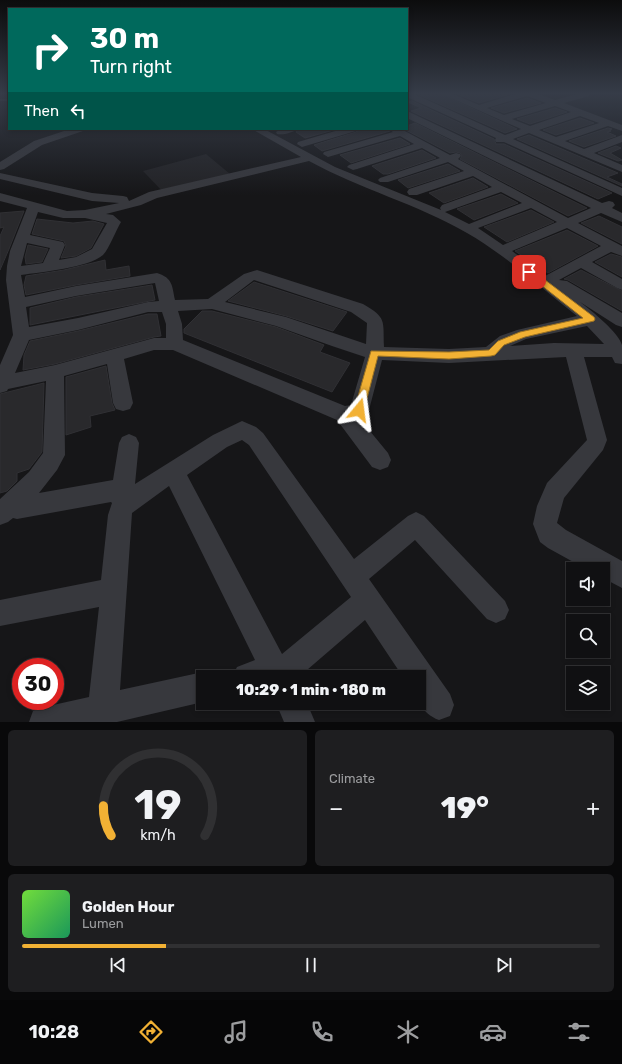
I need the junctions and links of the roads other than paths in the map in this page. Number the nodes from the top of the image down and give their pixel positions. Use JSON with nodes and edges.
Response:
{"nodes":[{"id":1,"x":435,"y":128,"type":"edge"},
{"id":2,"x":479,"y":128,"type":"edge"},
{"id":3,"x":526,"y":128,"type":"edge"},
{"id":4,"x":537,"y":128,"type":"edge"},
{"id":5,"x":594,"y":128,"type":"edge"},
{"id":6,"x":77,"y":130,"type":"edge"},
{"id":7,"x":259,"y":130,"type":"edge"},
{"id":8,"x":283,"y":130,"type":"edge"},
{"id":9,"x":351,"y":130,"type":"edge"},
{"id":10,"x":531,"y":130,"type":"junction"},
{"id":11,"x":397,"y":131,"type":"edge"},
{"id":12,"x":622,"y":138,"type":"edge"},
{"id":13,"x":505,"y":139,"type":"junction"},
{"id":14,"x":556,"y":141,"type":"junction"},
{"id":15,"x":302,"y":144,"type":"junction"},
{"id":16,"x":424,"y":144,"type":"junction"},
{"id":17,"x":477,"y":148,"type":"junction"},
{"id":18,"x":584,"y":153,"type":"junction"},
{"id":19,"x":328,"y":154,"type":"junction"},
{"id":20,"x":310,"y":158,"type":"junction"},
{"id":21,"x":450,"y":158,"type":"junction"},
{"id":22,"x":620,"y":166,"type":"edge"},
{"id":23,"x":0,"y":167,"type":"edge"},
{"id":24,"x":353,"y":167,"type":"junction"},
{"id":25,"x":474,"y":172,"type":"junction"},
{"id":26,"x":0,"y":176,"type":"edge"},
{"id":27,"x":384,"y":180,"type":"junction"},
{"id":28,"x":503,"y":187,"type":"junction"},
{"id":29,"x":413,"y":192,"type":"junction"},
{"id":30,"x":622,"y":192,"type":"edge"},
{"id":31,"x":153,"y":195,"type":"junction"},
{"id":32,"x":622,"y":198,"type":"edge"},
{"id":33,"x":1,"y":199,"type":"edge"},
{"id":34,"x":533,"y":203,"type":"junction"},
{"id":35,"x":34,"y":206,"type":"junction"},
{"id":36,"x":446,"y":208,"type":"junction"},
{"id":37,"x":602,"y":208,"type":"junction"},
{"id":38,"x":80,"y":215,"type":"junction"},
{"id":39,"x":622,"y":218,"type":"edge"},
{"id":40,"x":569,"y":223,"type":"junction"},
{"id":41,"x":475,"y":225,"type":"junction"},
{"id":42,"x":22,"y":238,"type":"junction"},
{"id":43,"x":508,"y":248,"type":"junction"},
{"id":44,"x":617,"y":249,"type":"edge"},
{"id":45,"x":581,"y":262,"type":"junction"},
{"id":46,"x":49,"y":266,"type":"junction"},
{"id":47,"x":9,"y":269,"type":"edge"},
{"id":48,"x":551,"y":278,"type":"junction"},
{"id":49,"x":622,"y":285,"type":"edge"},
{"id":50,"x":18,"y":304,"type":"junction"},
{"id":51,"x":212,"y":304,"type":"junction"},
{"id":52,"x":168,"y":306,"type":"junction"},
{"id":53,"x":591,"y":319,"type":"junction"},
{"id":54,"x":622,"y":321,"type":"edge"},
{"id":55,"x":22,"y":335,"type":"junction"},
{"id":56,"x":175,"y":344,"type":"junction"},
{"id":57,"x":574,"y":351,"type":"junction"},
{"id":58,"x":374,"y":353,"type":"junction"},
{"id":59,"x":491,"y":353,"type":"junction"},
{"id":60,"x":621,"y":355,"type":"edge"},
{"id":61,"x":115,"y":356,"type":"junction"},
{"id":62,"x":55,"y":372,"type":"junction"},
{"id":63,"x":1,"y":385,"type":"edge"},
{"id":64,"x":123,"y":403,"type":"dead end"},
{"id":65,"x":344,"y":414,"type":"junction"},
{"id":66,"x":129,"y":443,"type":"dead end"},
{"id":67,"x":380,"y":460,"type":"dead end"},
{"id":68,"x":173,"y":471,"type":"junction"},
{"id":69,"x":123,"y":498,"type":"junction"},
{"id":70,"x":8,"y":511,"type":"edge"},
{"id":71,"x":622,"y":575,"type":"edge"},
{"id":72,"x":353,"y":576,"type":"junction"},
{"id":73,"x":113,"y":591,"type":"junction"},
{"id":74,"x":368,"y":600,"type":"junction"},
{"id":75,"x":496,"y":610,"type":"dead end"},
{"id":76,"x":0,"y":614,"type":"edge"},
{"id":77,"x":275,"y":670,"type":"edge"},
{"id":78,"x":284,"y":670,"type":"edge"},
{"id":79,"x":196,"y":689,"type":"edge"},
{"id":80,"x":439,"y":705,"type":"dead end"},
{"id":81,"x":294,"y":710,"type":"edge"},
{"id":82,"x":102,"y":716,"type":"edge"},
{"id":83,"x":44,"y":722,"type":"edge"},
{"id":84,"x":300,"y":722,"type":"edge"}],
"edges":[{"from":1,"to":17,"type":"street"},
{"from":2,"to":13,"type":"street"},
{"from":3,"to":10,"type":"street"},
{"from":4,"to":10,"type":"street"},
{"from":5,"to":14,"type":"street"},
{"from":6,"to":23,"type":"street"},
{"from":7,"to":20,"type":"street"},
{"from":8,"to":15,"type":"street"},
{"from":9,"to":15,"type":"street"},
{"from":10,"to":13,"type":"street"},
{"from":10,"to":14,"type":"street"},
{"from":11,"to":16,"type":"street"},
{"from":11,"to":19,"type":"street"},
{"from":12,"to":18,"type":"street"},
{"from":13,"to":17,"type":"street"},
{"from":13,"to":30,"type":"street"},
{"from":14,"to":18,"type":"street"},
{"from":15,"to":19,"type":"street"},
{"from":16,"to":21,"type":"street"},
{"from":16,"to":24,"type":"street"},
{"from":17,"to":21,"type":"street"},
{"from":17,"to":37,"type":"street"},
{"from":18,"to":22,"type":"street"},
{"from":19,"to":24,"type":"street"},
{"from":20,"to":31,"type":"street"},
{"from":20,"to":53,"type":"street"},
{"from":21,"to":25,"type":"street"},
{"from":21,"to":27,"type":"street"},
{"from":24,"to":27,"type":"street"},
{"from":25,"to":28,"type":"street"},
{"from":25,"to":29,"type":"street"},
{"from":26,"to":31,"type":"street"},
{"from":27,"to":29,"type":"street"},
{"from":28,"to":34,"type":"street"},
{"from":28,"to":36,"type":"street"},
{"from":29,"to":36,"type":"street"},
{"from":31,"to":38,"type":"street"},
{"from":32,"to":37,"type":"street"},
{"from":33,"to":35,"type":"street"},
{"from":34,"to":40,"type":"street"},
{"from":34,"to":41,"type":"street"},
{"from":35,"to":38,"type":"street"},
{"from":35,"to":42,"type":"street"},
{"from":36,"to":41,"type":"street"},
{"from":37,"to":39,"type":"street"},
{"from":37,"to":40,"type":"street"},
{"from":38,"to":46,"type":"street"},
{"from":40,"to":43,"type":"street"},
{"from":40,"to":44,"type":"street"},
{"from":41,"to":43,"type":"street"},
{"from":42,"to":46,"type":"street"},
{"from":42,"to":47,"type":"street"},
{"from":43,"to":48,"type":"street"},
{"from":44,"to":45,"type":"street"},
{"from":45,"to":48,"type":"street"},
{"from":45,"to":49,"type":"street"},
{"from":46,"to":47,"type":"street"},
{"from":47,"to":50,"type":"street"},
{"from":48,"to":54,"type":"street"},
{"from":50,"to":52,"type":"street"},
{"from":50,"to":55,"type":"street"},
{"from":51,"to":52,"type":"street"},
{"from":51,"to":58,"type":"street"},
{"from":51,"to":58,"type":"street"},
{"from":52,"to":55,"type":"street"},
{"from":52,"to":56,"type":"street"},
{"from":53,"to":59,"type":"street"},
{"from":53,"to":60,"type":"street"},
{"from":55,"to":63,"type":"street"},
{"from":56,"to":61,"type":"street"},
{"from":56,"to":65,"type":"street"},
{"from":57,"to":59,"type":"street"},
{"from":57,"to":60,"type":"street"},
{"from":57,"to":71,"type":"street"},
{"from":58,"to":59,"type":"street"},
{"from":58,"to":65,"type":"street"},
{"from":61,"to":62,"type":"street"},
{"from":61,"to":64,"type":"street"},
{"from":62,"to":63,"type":"street"},
{"from":62,"to":70,"type":"street"},
{"from":65,"to":67,"type":"street"},
{"from":66,"to":69,"type":"street"},
{"from":68,"to":69,"type":"street"},
{"from":68,"to":72,"type":"street"},
{"from":68,"to":77,"type":"street"},
{"from":69,"to":70,"type":"street"},
{"from":69,"to":73,"type":"street"},
{"from":72,"to":74,"type":"street"},
{"from":72,"to":75,"type":"street"},
{"from":73,"to":76,"type":"street"},
{"from":73,"to":82,"type":"street"},
{"from":74,"to":78,"type":"street"},
{"from":74,"to":80,"type":"street"},
{"from":79,"to":82,"type":"street"},
{"from":81,"to":84,"type":"street"},
{"from":82,"to":83,"type":"street"}]}
